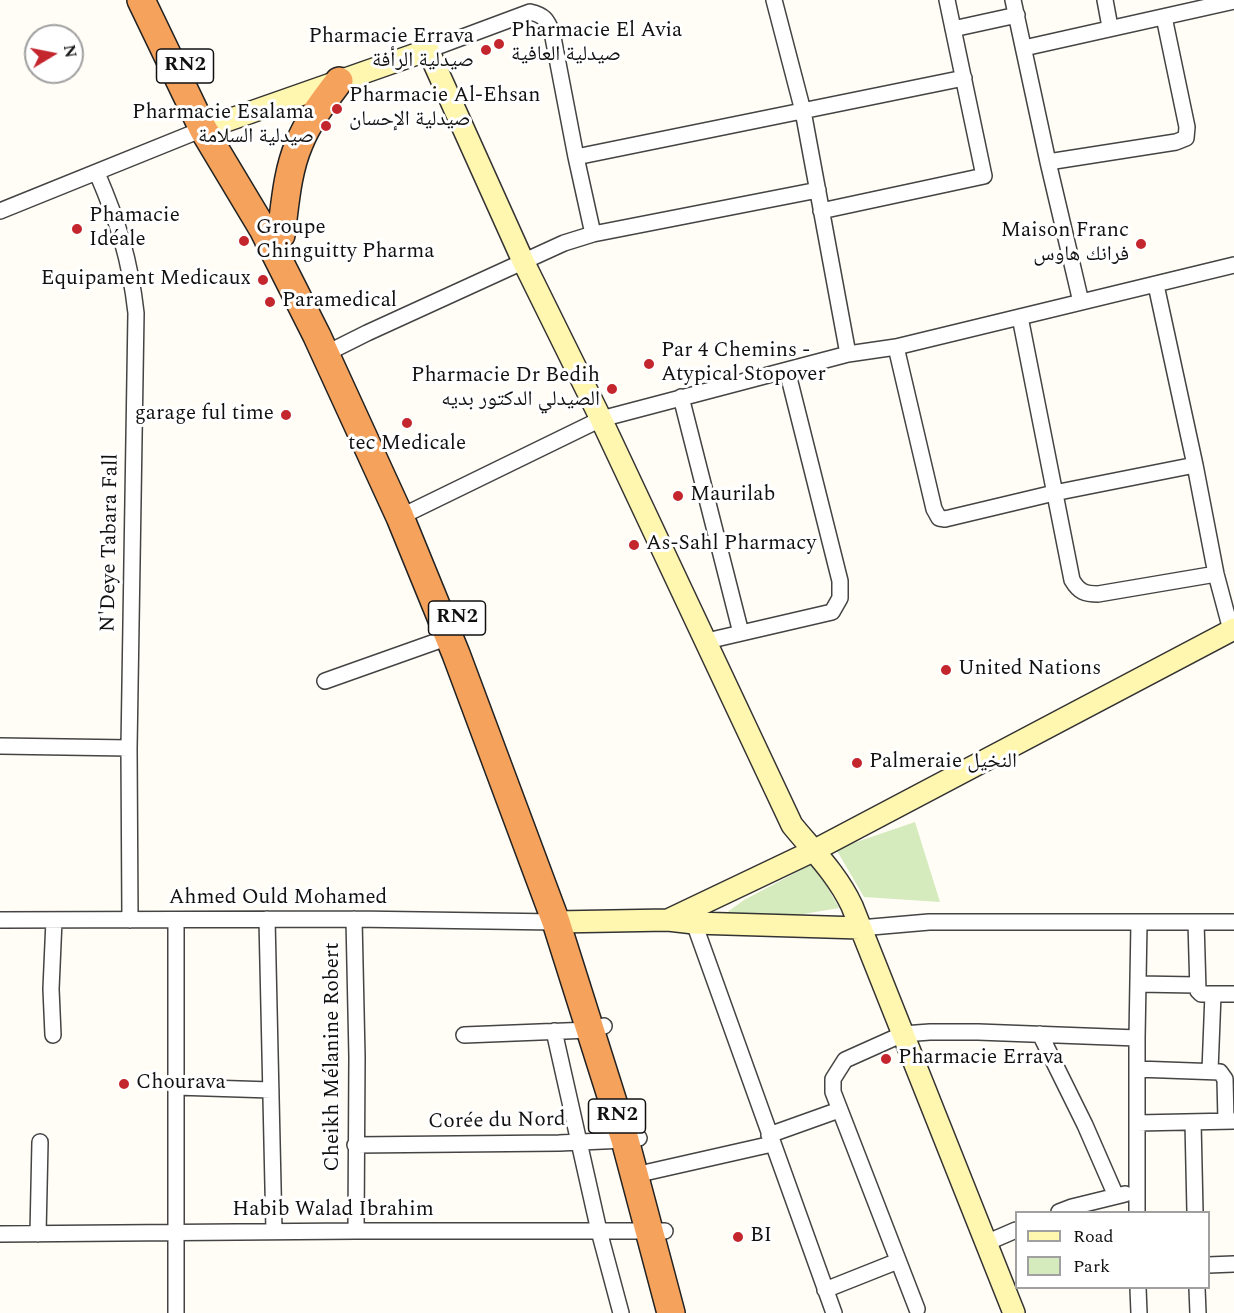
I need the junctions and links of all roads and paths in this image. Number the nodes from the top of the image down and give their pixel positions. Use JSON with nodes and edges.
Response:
{"nodes":[{"id":1,"x":774,"y":0,"type":"edge"},
{"id":2,"x":947,"y":0,"type":"edge"},
{"id":3,"x":1105,"y":0,"type":"edge"},
{"id":4,"x":1234,"y":1,"type":"edge"},
{"id":5,"x":144,"y":6,"type":"edge"},
{"id":6,"x":1015,"y":8,"type":"edge"},
{"id":7,"x":1164,"y":17,"type":"junction"},
{"id":8,"x":1110,"y":27,"type":"junction"},
{"id":9,"x":953,"y":29,"type":"junction"},
{"id":10,"x":1024,"y":48,"type":"junction"},
{"id":11,"x":428,"y":50,"type":"junction"},
{"id":12,"x":964,"y":78,"type":"junction"},
{"id":13,"x":339,"y":81,"type":"junction"},
{"id":14,"x":802,"y":111,"type":"junction"},
{"id":15,"x":211,"y":126,"type":"junction"},
{"id":16,"x":576,"y":157,"type":"junction"},
{"id":17,"x":1048,"y":162,"type":"junction"},
{"id":18,"x":97,"y":173,"type":"junction"},
{"id":19,"x":818,"y":190,"type":"junction"},
{"id":20,"x":0,"y":211,"type":"edge"},
{"id":21,"x":821,"y":211,"type":"junction"},
{"id":22,"x":593,"y":234,"type":"junction"},
{"id":23,"x":275,"y":238,"type":"junction"},
{"id":24,"x":523,"y":261,"type":"junction"},
{"id":25,"x":1234,"y":265,"type":"edge"},
{"id":26,"x":1156,"y":285,"type":"junction"},
{"id":27,"x":1081,"y":302,"type":"junction"},
{"id":28,"x":1020,"y":317,"type":"junction"},
{"id":29,"x":896,"y":347,"type":"junction"},
{"id":30,"x":331,"y":351,"type":"junction"},
{"id":31,"x":848,"y":354,"type":"junction"},
{"id":32,"x":787,"y":370,"type":"junction"},
{"id":33,"x":681,"y":397,"type":"junction"},
{"id":34,"x":601,"y":418,"type":"junction"},
{"id":35,"x":1195,"y":465,"type":"junction"},
{"id":36,"x":1054,"y":493,"type":"junction"},
{"id":37,"x":406,"y":514,"type":"junction"},
{"id":38,"x":1216,"y":574,"type":"junction"},
{"id":39,"x":1232,"y":629,"type":"edge"},
{"id":40,"x":741,"y":633,"type":"junction"},
{"id":41,"x":449,"y":637,"type":"junction"},
{"id":42,"x":707,"y":641,"type":"junction"},
{"id":43,"x":325,"y":681,"type":"dead end"},
{"id":44,"x":0,"y":746,"type":"edge"},
{"id":45,"x":129,"y":748,"type":"junction"},
{"id":46,"x":815,"y":850,"type":"junction"},
{"id":47,"x":0,"y":920,"type":"edge"},
{"id":48,"x":54,"y":920,"type":"junction"},
{"id":49,"x":130,"y":920,"type":"junction"},
{"id":50,"x":176,"y":920,"type":"junction"},
{"id":51,"x":267,"y":920,"type":"junction"},
{"id":52,"x":354,"y":920,"type":"junction"},
{"id":53,"x":668,"y":920,"type":"junction"},
{"id":54,"x":564,"y":922,"type":"junction"},
{"id":55,"x":1196,"y":922,"type":"junction"},
{"id":56,"x":1234,"y":922,"type":"edge"},
{"id":57,"x":694,"y":923,"type":"junction"},
{"id":58,"x":1139,"y":923,"type":"junction"},
{"id":59,"x":860,"y":928,"type":"junction"},
{"id":60,"x":1138,"y":984,"type":"junction"},
{"id":61,"x":1196,"y":985,"type":"junction"},
{"id":62,"x":1213,"y":994,"type":"junction"},
{"id":63,"x":1234,"y":994,"type":"edge"},
{"id":64,"x":597,"y":1028,"type":"junction"},
{"id":65,"x":554,"y":1031,"type":"junction"},
{"id":66,"x":903,"y":1034,"type":"junction"},
{"id":67,"x":1040,"y":1034,"type":"junction"},
{"id":68,"x":52,"y":1035,"type":"dead end"},
{"id":69,"x":464,"y":1035,"type":"dead end"},
{"id":70,"x":1137,"y":1038,"type":"junction"},
{"id":71,"x":1137,"y":1069,"type":"junction"},
{"id":72,"x":1210,"y":1071,"type":"junction"},
{"id":73,"x":1230,"y":1079,"type":"edge"},
{"id":74,"x":176,"y":1087,"type":"junction"},
{"id":75,"x":271,"y":1090,"type":"junction"},
{"id":76,"x":839,"y":1110,"type":"junction"},
{"id":77,"x":1230,"y":1121,"type":"edge"},
{"id":78,"x":1193,"y":1122,"type":"junction"},
{"id":79,"x":1137,"y":1123,"type":"junction"},
{"id":80,"x":632,"y":1139,"type":"junction"},
{"id":81,"x":771,"y":1140,"type":"junction"},
{"id":82,"x":40,"y":1142,"type":"dead end"},
{"id":83,"x":580,"y":1142,"type":"junction"},
{"id":84,"x":356,"y":1145,"type":"junction"},
{"id":85,"x":643,"y":1174,"type":"junction"},
{"id":86,"x":1137,"y":1192,"type":"junction"},
{"id":87,"x":1116,"y":1196,"type":"junction"},
{"id":88,"x":1062,"y":1211,"type":"edge"},
{"id":89,"x":1137,"y":1211,"type":"edge"},
{"id":90,"x":1195,"y":1211,"type":"edge"},
{"id":91,"x":274,"y":1231,"type":"junction"},
{"id":92,"x":356,"y":1231,"type":"junction"},
{"id":93,"x":599,"y":1231,"type":"junction"},
{"id":94,"x":658,"y":1231,"type":"junction"},
{"id":95,"x":1015,"y":1231,"type":"edge"},
{"id":96,"x":0,"y":1234,"type":"edge"},
{"id":97,"x":38,"y":1234,"type":"junction"},
{"id":98,"x":176,"y":1234,"type":"junction"},
{"id":99,"x":986,"y":1243,"type":"junction"},
{"id":100,"x":898,"y":1261,"type":"junction"},
{"id":101,"x":1234,"y":1264,"type":"edge"},
{"id":102,"x":1210,"y":1265,"type":"edge"},
{"id":103,"x":1138,"y":1289,"type":"edge"},
{"id":104,"x":1197,"y":1289,"type":"edge"},
{"id":105,"x":825,"y":1290,"type":"junction"},
{"id":106,"x":917,"y":1309,"type":"dead end"},
{"id":107,"x":176,"y":1313,"type":"edge"},
{"id":108,"x":621,"y":1313,"type":"edge"},
{"id":109,"x":671,"y":1313,"type":"edge"},
{"id":110,"x":685,"y":1313,"type":"edge"},
{"id":111,"x":834,"y":1313,"type":"edge"},
{"id":112,"x":1014,"y":1313,"type":"edge"},
{"id":113,"x":1139,"y":1313,"type":"edge"},
{"id":114,"x":1198,"y":1313,"type":"edge"}],
"edges":[{"from":1,"to":14,"type":"street"},
{"from":2,"to":9,"type":"street"},
{"from":3,"to":8,"type":"street"},
{"from":4,"to":7,"type":"street"},
{"from":5,"to":15,"type":"highway","number":"RN2"},
{"from":6,"to":9,"type":"street"},
{"from":6,"to":10,"type":"street"},
{"from":7,"to":8,"type":"street"},
{"from":7,"to":17,"type":"street"},
{"from":8,"to":10,"type":"street"},
{"from":9,"to":12,"type":"street"},
{"from":10,"to":17,"type":"street"},
{"from":11,"to":13,"type":"street"},
{"from":11,"to":16,"type":"street"},
{"from":11,"to":24,"type":"street"},
{"from":12,"to":14,"type":"street"},
{"from":12,"to":21,"type":"street"},
{"from":13,"to":15,"type":"street"},
{"from":13,"to":23,"type":"highway"},
{"from":14,"to":16,"type":"street"},
{"from":14,"to":19,"type":"street"},
{"from":15,"to":18,"type":"street"},
{"from":15,"to":23,"type":"highway","number":"RN2"},
{"from":16,"to":22,"type":"street"},
{"from":17,"to":27,"type":"street"},
{"from":18,"to":20,"type":"street"},
{"from":18,"to":45,"type":"street","name":"N'Deye Tabara Fall"},
{"from":19,"to":21,"type":"street"},
{"from":19,"to":22,"type":"street"},
{"from":21,"to":31,"type":"street"},
{"from":22,"to":24,"type":"street"},
{"from":23,"to":30,"type":"highway","number":"RN2"},
{"from":24,"to":30,"type":"street"},
{"from":24,"to":34,"type":"street"},
{"from":25,"to":26,"type":"street"},
{"from":26,"to":27,"type":"street"},
{"from":26,"to":35,"type":"street"},
{"from":27,"to":28,"type":"street"},
{"from":28,"to":29,"type":"street"},
{"from":28,"to":36,"type":"street"},
{"from":29,"to":31,"type":"street"},
{"from":29,"to":36,"type":"street"},
{"from":30,"to":37,"type":"highway","number":"RN2"},
{"from":31,"to":32,"type":"street"},
{"from":32,"to":33,"type":"street"},
{"from":32,"to":40,"type":"street"},
{"from":33,"to":34,"type":"street"},
{"from":33,"to":40,"type":"street"},
{"from":34,"to":37,"type":"street"},
{"from":34,"to":42,"type":"street"},
{"from":35,"to":36,"type":"street"},
{"from":35,"to":38,"type":"street"},
{"from":36,"to":38,"type":"street"},
{"from":37,"to":41,"type":"highway","number":"RN2"},
{"from":37,"to":54,"type":"highway","number":"RN2"},
{"from":38,"to":39,"type":"street"},
{"from":39,"to":46,"type":"street"},
{"from":40,"to":42,"type":"street"},
{"from":41,"to":43,"type":"street"},
{"from":41,"to":54,"type":"highway","number":"RN2"},
{"from":42,"to":46,"type":"street"},
{"from":44,"to":45,"type":"street"},
{"from":45,"to":49,"type":"street","name":"N'Deye Tabara Fall"},
{"from":46,"to":53,"type":"street"},
{"from":46,"to":59,"type":"street"},
{"from":47,"to":48,"type":"street","name":"Ahmed Ould Mohamed"},
{"from":48,"to":49,"type":"street","name":"Ahmed Ould Mohamed"},
{"from":48,"to":68,"type":"street"},
{"from":49,"to":50,"type":"street","name":"Ahmed Ould Mohamed"},
{"from":50,"to":51,"type":"street","name":"Ahmed Ould Mohamed"},
{"from":50,"to":74,"type":"street"},
{"from":51,"to":52,"type":"street","name":"Ahmed Ould Mohamed"},
{"from":51,"to":75,"type":"street"},
{"from":52,"to":54,"type":"street","name":"Ahmed Ould Mohamed"},
{"from":52,"to":84,"type":"street","name":"Cheikh Mélanine Robert"},
{"from":53,"to":54,"type":"street"},
{"from":53,"to":57,"type":"street"},
{"from":54,"to":64,"type":"highway","number":"RN2"},
{"from":55,"to":56,"type":"street"},
{"from":55,"to":58,"type":"street"},
{"from":55,"to":61,"type":"street"},
{"from":57,"to":59,"type":"street"},
{"from":57,"to":81,"type":"street"},
{"from":58,"to":59,"type":"street"},
{"from":58,"to":60,"type":"street"},
{"from":59,"to":66,"type":"street"},
{"from":60,"to":61,"type":"street"},
{"from":60,"to":70,"type":"street"},
{"from":61,"to":62,"type":"street"},
{"from":62,"to":63,"type":"street"},
{"from":62,"to":72,"type":"street"},
{"from":64,"to":65,"type":"street"},
{"from":64,"to":80,"type":"highway","number":"RN2"},
{"from":65,"to":69,"type":"street"},
{"from":65,"to":83,"type":"street"},
{"from":66,"to":67,"type":"street"},
{"from":66,"to":76,"type":"street"},
{"from":66,"to":99,"type":"street"},
{"from":67,"to":70,"type":"street"},
{"from":67,"to":87,"type":"street"},
{"from":70,"to":71,"type":"street"},
{"from":71,"to":72,"type":"street"},
{"from":71,"to":79,"type":"street"},
{"from":72,"to":73,"type":"street"},
{"from":73,"to":77,"type":"street"},
{"from":74,"to":75,"type":"street"},
{"from":74,"to":98,"type":"street"},
{"from":75,"to":91,"type":"street"},
{"from":76,"to":81,"type":"street"},
{"from":76,"to":100,"type":"street"},
{"from":77,"to":78,"type":"street"},
{"from":78,"to":79,"type":"street"},
{"from":78,"to":90,"type":"street"},
{"from":79,"to":86,"type":"street"},
{"from":80,"to":83,"type":"street","name":"Corée du Nord"},
{"from":80,"to":85,"type":"highway","number":"RN2"},
{"from":81,"to":85,"type":"street"},
{"from":81,"to":105,"type":"street"},
{"from":82,"to":97,"type":"street"},
{"from":83,"to":84,"type":"street","name":"Corée du Nord"},
{"from":83,"to":93,"type":"street"},
{"from":84,"to":92,"type":"street","name":"Cheikh Mélanine Robert"},
{"from":85,"to":94,"type":"highway","number":"RN2"},
{"from":86,"to":87,"type":"street"},
{"from":86,"to":89,"type":"street"},
{"from":87,"to":88,"type":"street"},
{"from":91,"to":92,"type":"street","name":"Habib Walad Ibrahim"},
{"from":91,"to":98,"type":"street","name":"Habib Walad Ibrahim"},
{"from":92,"to":93,"type":"street","name":"Habib Walad Ibrahim"},
{"from":93,"to":94,"type":"street","name":"Habib Walad Ibrahim"},
{"from":93,"to":108,"type":"street"},
{"from":94,"to":109,"type":"highway","number":"RN2"},
{"from":94,"to":110,"type":"highway","number":"RN2"},
{"from":95,"to":99,"type":"street"},
{"from":96,"to":97,"type":"street","name":"Habib Walad Ibrahim"},
{"from":97,"to":98,"type":"street","name":"Habib Walad Ibrahim"},
{"from":98,"to":107,"type":"street"},
{"from":99,"to":112,"type":"street"},
{"from":100,"to":105,"type":"street"},
{"from":100,"to":106,"type":"street"},
{"from":101,"to":102,"type":"street"},
{"from":103,"to":113,"type":"street"},
{"from":104,"to":114,"type":"street"},
{"from":105,"to":111,"type":"street"}]}
